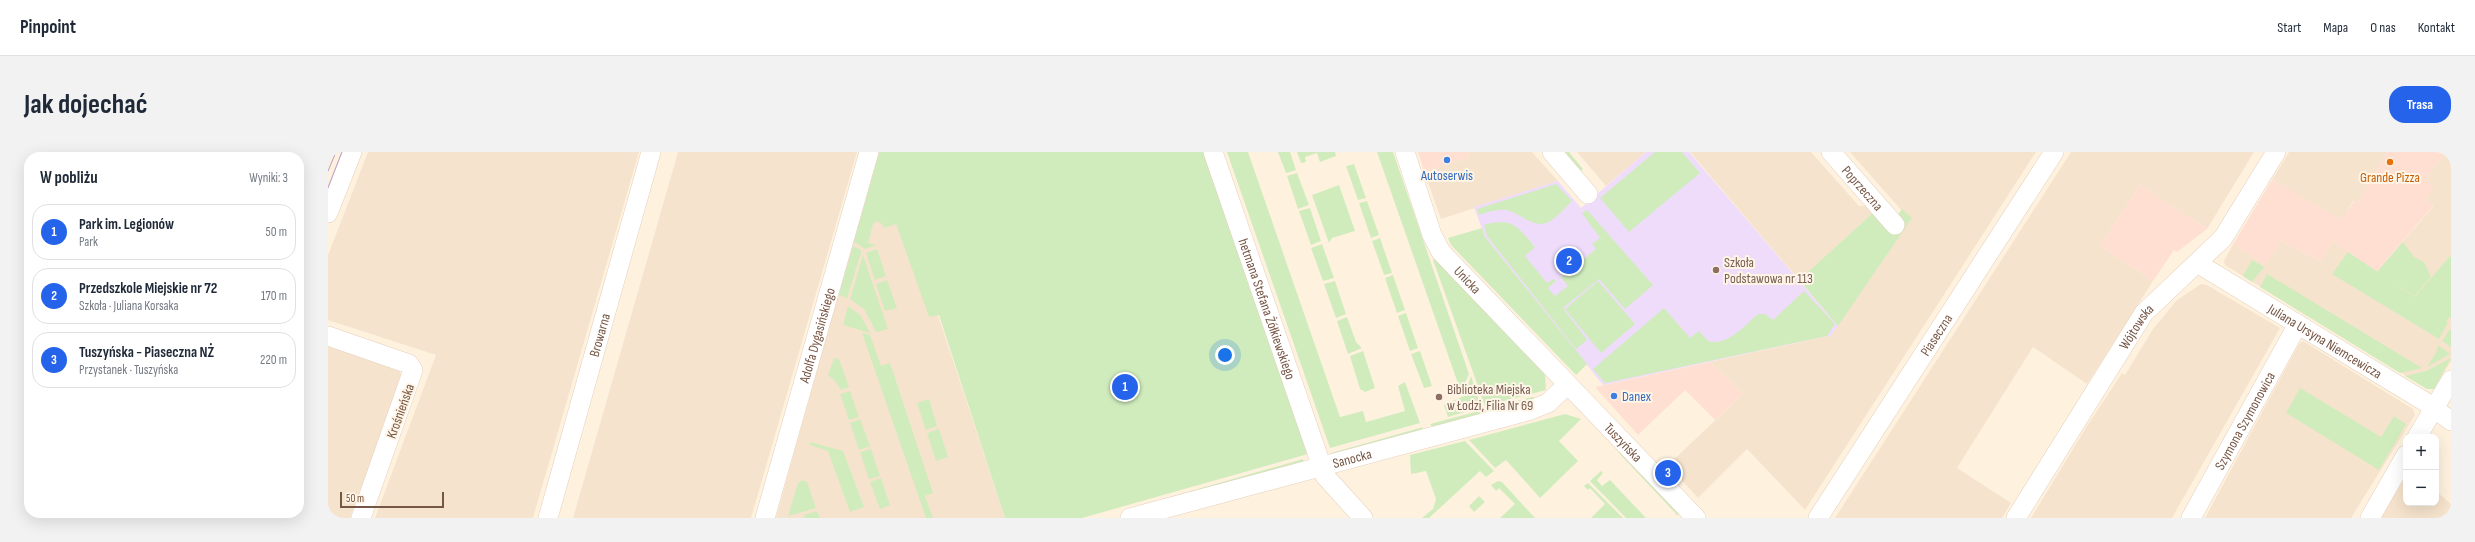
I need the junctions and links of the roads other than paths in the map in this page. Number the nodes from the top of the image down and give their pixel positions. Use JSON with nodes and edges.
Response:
{"nodes":[{"id":1,"x":352,"y":152,"type":"edge"},
{"id":2,"x":651,"y":152,"type":"edge"},
{"id":3,"x":869,"y":152,"type":"edge"},
{"id":4,"x":1213,"y":152,"type":"edge"},
{"id":5,"x":1405,"y":152,"type":"edge"},
{"id":6,"x":1552,"y":152,"type":"edge"},
{"id":7,"x":1831,"y":152,"type":"edge"},
{"id":8,"x":2054,"y":152,"type":"edge"},
{"id":9,"x":2276,"y":152,"type":"edge"},
{"id":10,"x":1588,"y":194,"type":"dead end"},
{"id":11,"x":328,"y":213,"type":"edge"},
{"id":12,"x":1895,"y":224,"type":"dead end"},
{"id":13,"x":2197,"y":263,"type":"junction"},
{"id":14,"x":2298,"y":324,"type":"junction"},
{"id":15,"x":328,"y":336,"type":"edge"},
{"id":16,"x":2451,"y":380,"type":"edge"},
{"id":17,"x":1567,"y":385,"type":"junction"},
{"id":18,"x":2434,"y":408,"type":"junction"},
{"id":19,"x":2451,"y":421,"type":"edge"},
{"id":20,"x":2419,"y":434,"type":"edge"},
{"id":21,"x":2403,"y":461,"type":"edge"},
{"id":22,"x":1321,"y":466,"type":"junction"},
{"id":23,"x":1185,"y":511,"type":"edge"},
{"id":24,"x":361,"y":518,"type":"edge"},
{"id":25,"x":548,"y":518,"type":"edge"},
{"id":26,"x":765,"y":518,"type":"edge"},
{"id":27,"x":1130,"y":518,"type":"edge"},
{"id":28,"x":1363,"y":518,"type":"edge"},
{"id":29,"x":1696,"y":518,"type":"edge"},
{"id":30,"x":1818,"y":518,"type":"edge"},
{"id":31,"x":2016,"y":518,"type":"edge"},
{"id":32,"x":2191,"y":518,"type":"edge"},
{"id":33,"x":2370,"y":518,"type":"edge"}],
"edges":[{"from":1,"to":11,"type":"street"},
{"from":2,"to":25,"type":"street","name":"Browarna"},
{"from":3,"to":26,"type":"street","name":"Adolfa Dygasińskiego"},
{"from":4,"to":22,"type":"street","name":"hetmana Stefana Żółkiewskiego"},
{"from":5,"to":17,"type":"street","name":"Unicka"},
{"from":6,"to":10,"type":"street"},
{"from":7,"to":12,"type":"street","name":"Poprzeczna"},
{"from":8,"to":30,"type":"street","name":"Piaseczna"},
{"from":9,"to":13,"type":"street","name":"Wójtowska"},
{"from":13,"to":14,"type":"street","name":"Juliana Ursyna Niemcewicza"},
{"from":13,"to":31,"type":"street","name":"Wójtowska"},
{"from":14,"to":18,"type":"street","name":"Juliana Ursyna Niemcewicza"},
{"from":14,"to":32,"type":"street","name":"Szymona Szymonowica"},
{"from":15,"to":24,"type":"street","name":"Krośnieńska"},
{"from":16,"to":18,"type":"street"},
{"from":17,"to":22,"type":"street","name":"Sanocka"},
{"from":17,"to":29,"type":"street","name":"Tuszyńska"},
{"from":18,"to":19,"type":"street","name":"Juliana Ursyna Niemcewicza"},
{"from":18,"to":20,"type":"street"},
{"from":21,"to":33,"type":"street"},
{"from":22,"to":23,"type":"street","name":"Sanocka"},
{"from":22,"to":28,"type":"street","name":"hetmana Stefana Żółkiewskiego"},
{"from":23,"to":27,"type":"street","name":"Sanocka"}]}
